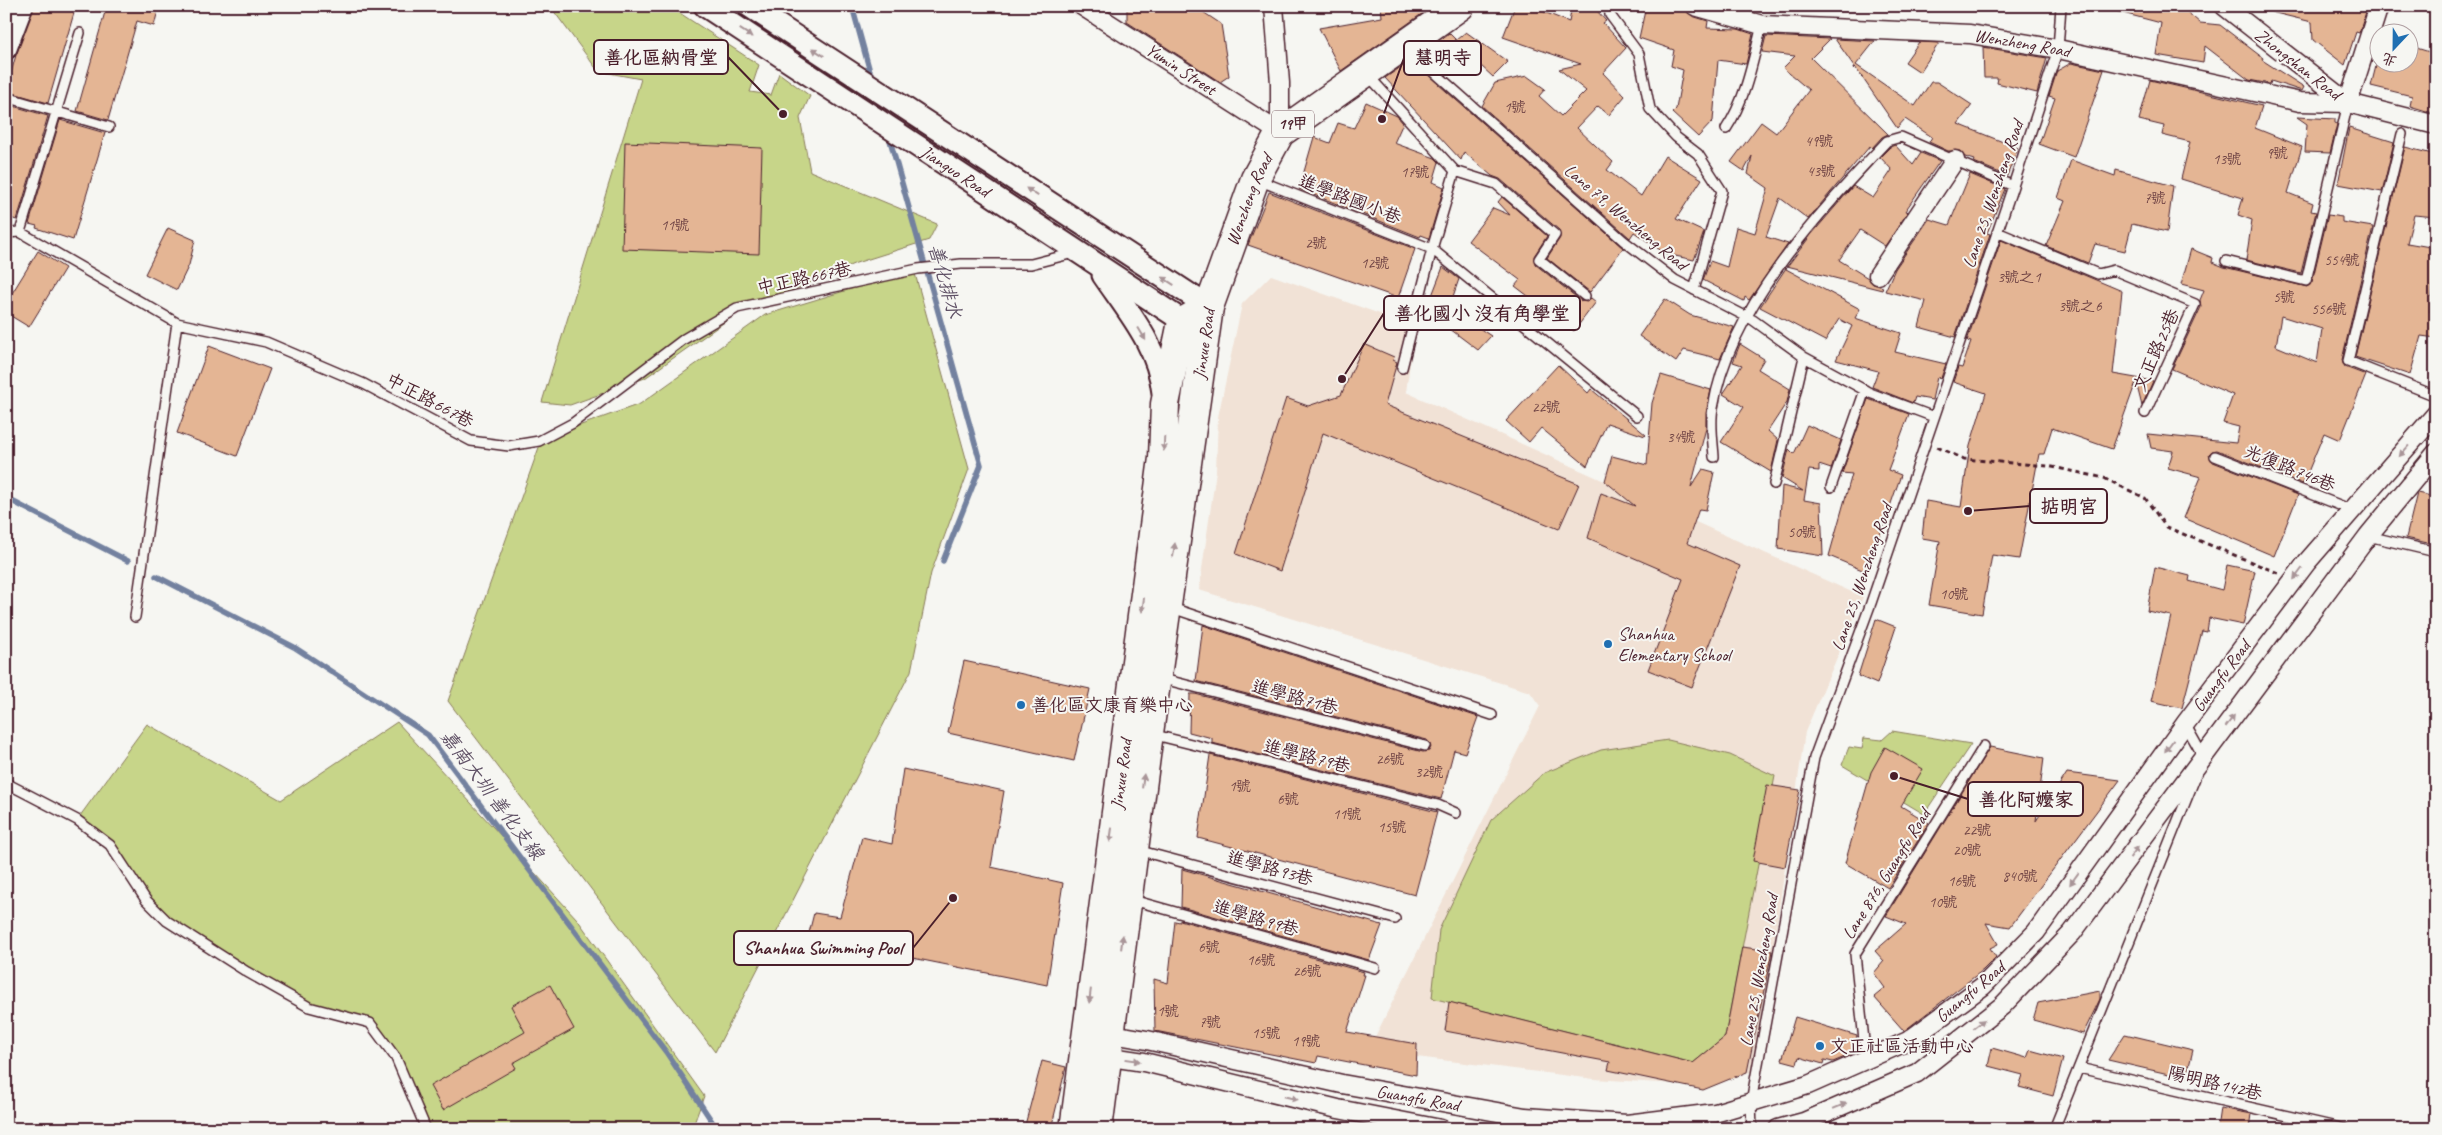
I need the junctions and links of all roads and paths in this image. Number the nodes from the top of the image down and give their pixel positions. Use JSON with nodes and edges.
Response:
{"nodes":[{"id":1,"x":22,"y":6,"type":"edge"},
{"id":2,"x":705,"y":6,"type":"edge"},
{"id":3,"x":749,"y":6,"type":"edge"},
{"id":4,"x":1082,"y":6,"type":"edge"},
{"id":5,"x":1274,"y":6,"type":"edge"},
{"id":6,"x":1460,"y":6,"type":"edge"},
{"id":7,"x":1609,"y":6,"type":"edge"},
{"id":8,"x":1695,"y":6,"type":"edge"},
{"id":9,"x":2061,"y":6,"type":"edge"},
{"id":10,"x":2224,"y":6,"type":"edge"},
{"id":11,"x":2379,"y":6,"type":"edge"},
{"id":12,"x":1762,"y":25,"type":"junction"},
{"id":13,"x":80,"y":33,"type":"dead end"},
{"id":14,"x":1404,"y":44,"type":"junction"},
{"id":15,"x":6,"y":48,"type":"edge"},
{"id":16,"x":2058,"y":49,"type":"junction"},
{"id":17,"x":1365,"y":72,"type":"junction"},
{"id":18,"x":6,"y":97,"type":"edge"},
{"id":19,"x":2348,"y":103,"type":"junction"},
{"id":20,"x":56,"y":112,"type":"junction"},
{"id":21,"x":2436,"y":125,"type":"edge"},
{"id":22,"x":108,"y":127,"type":"dead end"},
{"id":23,"x":1726,"y":129,"type":"dead end"},
{"id":24,"x":1280,"y":133,"type":"junction"},
{"id":25,"x":2402,"y":134,"type":"dead end"},
{"id":26,"x":1955,"y":160,"type":"junction"},
{"id":27,"x":1455,"y":171,"type":"junction"},
{"id":28,"x":1255,"y":179,"type":"junction"},
{"id":29,"x":2013,"y":186,"type":"junction"},
{"id":30,"x":20,"y":232,"type":"junction"},
{"id":31,"x":1997,"y":232,"type":"junction"},
{"id":32,"x":6,"y":234,"type":"edge"},
{"id":33,"x":1432,"y":249,"type":"junction"},
{"id":34,"x":1077,"y":252,"type":"junction"},
{"id":35,"x":2226,"y":261,"type":"dead end"},
{"id":36,"x":1095,"y":264,"type":"junction"},
{"id":37,"x":1878,"y":275,"type":"dead end"},
{"id":38,"x":1694,"y":290,"type":"junction"},
{"id":39,"x":1585,"y":296,"type":"dead end"},
{"id":40,"x":1209,"y":307,"type":"junction"},
{"id":41,"x":1746,"y":317,"type":"junction"},
{"id":42,"x":1182,"y":322,"type":"junction"},
{"id":43,"x":178,"y":323,"type":"junction"},
{"id":44,"x":1206,"y":335,"type":"junction"},
{"id":45,"x":1804,"y":357,"type":"junction"},
{"id":46,"x":1402,"y":368,"type":"dead end"},
{"id":47,"x":1865,"y":390,"type":"junction"},
{"id":48,"x":2436,"y":396,"type":"edge"},
{"id":49,"x":1165,"y":404,"type":"junction"},
{"id":50,"x":2145,"y":413,"type":"dead end"},
{"id":51,"x":2436,"y":414,"type":"edge"},
{"id":52,"x":1637,"y":416,"type":"dead end"},
{"id":53,"x":1934,"y":417,"type":"junction"},
{"id":54,"x":1925,"y":442,"type":"junction"},
{"id":55,"x":2436,"y":453,"type":"edge"},
{"id":56,"x":2215,"y":456,"type":"dead end"},
{"id":57,"x":1714,"y":457,"type":"dead end"},
{"id":58,"x":1774,"y":484,"type":"dead end"},
{"id":59,"x":1831,"y":487,"type":"dead end"},
{"id":60,"x":2352,"y":510,"type":"junction"},
{"id":61,"x":2368,"y":536,"type":"junction"},
{"id":62,"x":2436,"y":552,"type":"edge"},
{"id":63,"x":2294,"y":580,"type":"junction"},
{"id":64,"x":1166,"y":606,"type":"junction"},
{"id":65,"x":135,"y":617,"type":"dead end"},
{"id":66,"x":1156,"y":677,"type":"junction"},
{"id":67,"x":1492,"y":715,"type":"dead end"},
{"id":68,"x":2185,"y":724,"type":"junction"},
{"id":69,"x":1149,"y":733,"type":"junction"},
{"id":70,"x":1425,"y":746,"type":"dead end"},
{"id":71,"x":1984,"y":746,"type":"dead end"},
{"id":72,"x":2203,"y":756,"type":"junction"},
{"id":73,"x":6,"y":783,"type":"edge"},
{"id":74,"x":1456,"y":812,"type":"dead end"},
{"id":75,"x":1136,"y":849,"type":"junction"},
{"id":76,"x":1128,"y":899,"type":"junction"},
{"id":77,"x":1396,"y":919,"type":"dead end"},
{"id":78,"x":1375,"y":968,"type":"dead end"},
{"id":79,"x":1097,"y":1043,"type":"junction"},
{"id":80,"x":1866,"y":1060,"type":"junction"},
{"id":81,"x":2079,"y":1068,"type":"junction"},
{"id":82,"x":1751,"y":1102,"type":"junction"},
{"id":83,"x":426,"y":1129,"type":"edge"},
{"id":84,"x":1074,"y":1129,"type":"edge"},
{"id":85,"x":1098,"y":1129,"type":"edge"},
{"id":86,"x":1441,"y":1129,"type":"edge"},
{"id":87,"x":1752,"y":1129,"type":"edge"},
{"id":88,"x":1778,"y":1129,"type":"edge"},
{"id":89,"x":2054,"y":1129,"type":"edge"},
{"id":90,"x":2345,"y":1129,"type":"edge"}],
"edges":[{"from":1,"to":15,"type":"street"},
{"from":2,"to":34,"type":"street","name":"Jianguo Road","one_way":true},
{"from":40,"to":3,"type":"street","name":"Jianguo Road","one_way":true},
{"from":4,"to":24,"type":"street","name":"Yumin Street"},
{"from":5,"to":24,"type":"street"},
{"from":6,"to":14,"type":"main road","name":"Wenzheng Road","number":"19甲"},
{"from":7,"to":38,"type":"lane"},
{"from":8,"to":12,"type":"street","name":"Wenzheng Road"},
{"from":9,"to":16,"type":"lane","name":"Lane 25, Wenzheng Road"},
{"from":10,"to":19,"type":"street","name":"Zhongshan Road"},
{"from":11,"to":19,"type":"street"},
{"from":12,"to":16,"type":"street","name":"Wenzheng Road"},
{"from":12,"to":23,"type":"lane"},
{"from":13,"to":20,"type":"lane"},
{"from":14,"to":17,"type":"main road","name":"Wenzheng Road","number":"19甲"},
{"from":14,"to":38,"type":"lane","name":"Lane 79, Wenzheng Road"},
{"from":16,"to":19,"type":"street","name":"Wenzheng Road"},
{"from":16,"to":29,"type":"lane","name":"Lane 25, Wenzheng Road"},
{"from":17,"to":24,"type":"main road","name":"Wenzheng Road","number":"19甲"},
{"from":17,"to":27,"type":"lane"},
{"from":18,"to":20,"type":"lane"},
{"from":19,"to":21,"type":"street","name":"Zhongshan Road"},
{"from":19,"to":35,"type":"lane"},
{"from":20,"to":22,"type":"lane"},
{"from":20,"to":30,"type":"lane"},
{"from":24,"to":28,"type":"main road","name":"Wenzheng Road","number":"19甲"},
{"from":25,"to":48,"type":"lane"},
{"from":26,"to":29,"type":"lane"},
{"from":26,"to":37,"type":"street"},
{"from":26,"to":41,"type":"lane"},
{"from":27,"to":33,"type":"lane"},
{"from":27,"to":39,"type":"lane"},
{"from":28,"to":33,"type":"lane","name":"進學路國小巷"},
{"from":28,"to":40,"type":"main road","name":"Wenzheng Road","number":"19甲"},
{"from":29,"to":31,"type":"lane","name":"Lane 25, Wenzheng Road"},
{"from":30,"to":32,"type":"lane"},
{"from":30,"to":43,"type":"lane","name":"中正路667巷"},
{"from":31,"to":50,"type":"lane","name":"文正路25巷"},
{"from":31,"to":53,"type":"lane","name":"Lane 25, Wenzheng Road"},
{"from":33,"to":46,"type":"lane"},
{"from":33,"to":52,"type":"lane","name":"進學路國小巷"},
{"from":34,"to":36,"type":"street","name":"Jianguo Road"},
{"from":34,"to":43,"type":"lane","name":"中正路667巷"},
{"from":36,"to":42,"type":"street","name":"Jianguo Road"},
{"from":36,"to":49,"type":"street","one_way":true},
{"from":38,"to":41,"type":"lane","name":"Lane 79, Wenzheng Road"},
{"from":40,"to":42,"type":"main road","name":"Jinxue Road"},
{"from":40,"to":44,"type":"main road","name":"Jinxue Road","number":"19甲"},
{"from":41,"to":45,"type":"lane","name":"Lane 79, Wenzheng Road"},
{"from":41,"to":57,"type":"lane"},
{"from":42,"to":44,"type":"street","name":"Jianguo Road"},
{"from":42,"to":49,"type":"main road","name":"Jinxue Road","number":"19甲"},
{"from":43,"to":65,"type":"lane"},
{"from":64,"to":44,"type":"main road","name":"Jinxue Road","number":"19甲","one_way":true},
{"from":45,"to":47,"type":"lane","name":"Lane 79, Wenzheng Road"},
{"from":45,"to":58,"type":"lane"},
{"from":47,"to":53,"type":"lane","name":"Lane 79, Wenzheng Road"},
{"from":47,"to":59,"type":"lane"},
{"from":49,"to":79,"type":"main road","name":"Jinxue Road","number":"19甲","one_way":true},
{"from":51,"to":60,"type":"street","name":"Guangfu Road","one_way":true},
{"from":53,"to":54,"type":"lane","name":"Lane 25, Wenzheng Road"},
{"from":54,"to":63,"type":"path"},
{"from":54,"to":82,"type":"lane","name":"Lane 25, Wenzheng Road"},
{"from":55,"to":61,"type":"street","name":"Guangfu Road"},
{"from":56,"to":60,"type":"lane","name":"光復路746巷"},
{"from":60,"to":63,"type":"street","name":"Guangfu Road","one_way":true},
{"from":61,"to":62,"type":"lane"},
{"from":72,"to":61,"type":"street","name":"Guangfu Road","one_way":true},
{"from":63,"to":68,"type":"street","name":"Guangfu Road"},
{"from":64,"to":66,"type":"main road","name":"Jinxue Road","number":"19甲"},
{"from":64,"to":67,"type":"lane"},
{"from":66,"to":69,"type":"main road","name":"Jinxue Road","number":"19甲"},
{"from":66,"to":70,"type":"lane","name":"進學路71巷"},
{"from":68,"to":72,"type":"lane"},
{"from":68,"to":80,"type":"street","name":"Guangfu Road","one_way":true},
{"from":69,"to":74,"type":"lane","name":"進學路79巷"},
{"from":75,"to":69,"type":"main road","name":"Jinxue Road","number":"19甲","one_way":true},
{"from":71,"to":80,"type":"lane","name":"Lane 876, Guangfu Road"},
{"from":72,"to":81,"type":"lane"},
{"from":88,"to":72,"type":"street","name":"Guangfu Road","one_way":true},
{"from":73,"to":83,"type":"lane"},
{"from":75,"to":76,"type":"main road","name":"Jinxue Road","number":"19甲"},
{"from":75,"to":77,"type":"lane","name":"進學路93巷"},
{"from":76,"to":78,"type":"lane","name":"進學路99巷"},
{"from":79,"to":76,"type":"main road","name":"Jinxue Road","number":"19甲","one_way":true},
{"from":79,"to":82,"type":"street","name":"Guangfu Road"},
{"from":79,"to":84,"type":"main road","name":"Jinxue Road","number":"19甲"},
{"from":79,"to":85,"type":"main road","name":"Jinxue Road","number":"19甲"},
{"from":79,"to":86,"type":"street","name":"Guangfu Road","one_way":true},
{"from":80,"to":82,"type":"street","name":"Guangfu Road"},
{"from":81,"to":89,"type":"lane"},
{"from":81,"to":90,"type":"lane","name":"陽明路142巷"},
{"from":82,"to":87,"type":"lane","name":"Lane 25, Wenzheng Road"}]}
